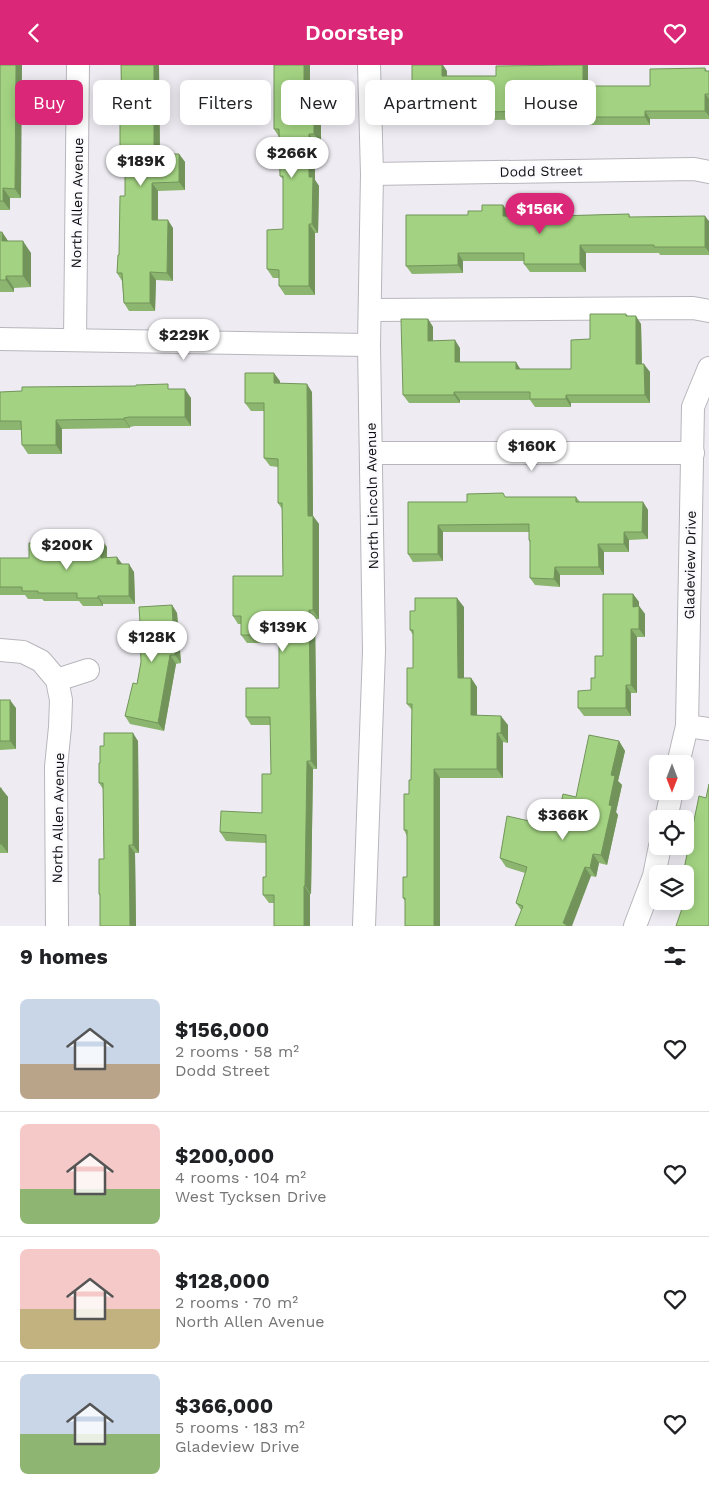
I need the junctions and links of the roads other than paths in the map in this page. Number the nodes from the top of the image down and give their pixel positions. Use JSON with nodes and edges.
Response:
{"nodes":[{"id":1,"x":78,"y":65,"type":"edge"},
{"id":2,"x":369,"y":65,"type":"edge"},
{"id":3,"x":709,"y":172,"type":"edge"},
{"id":4,"x":372,"y":174,"type":"junction"},
{"id":5,"x":370,"y":310,"type":"junction"},
{"id":6,"x":709,"y":311,"type":"edge"},
{"id":7,"x":0,"y":339,"type":"edge"},
{"id":8,"x":75,"y":340,"type":"junction"},
{"id":9,"x":369,"y":345,"type":"junction"},
{"id":10,"x":709,"y":368,"type":"edge"},
{"id":11,"x":371,"y":453,"type":"junction"},
{"id":12,"x":693,"y":453,"type":"junction"},
{"id":13,"x":0,"y":650,"type":"edge"},
{"id":14,"x":88,"y":671,"type":"dead end"},
{"id":15,"x":57,"y":680,"type":"junction"},
{"id":16,"x":687,"y":726,"type":"junction"},
{"id":17,"x":709,"y":729,"type":"edge"},
{"id":18,"x":680,"y":755,"type":"edge"},
{"id":19,"x":658,"y":855,"type":"edge"},
{"id":20,"x":57,"y":926,"type":"edge"},
{"id":21,"x":364,"y":926,"type":"edge"},
{"id":22,"x":635,"y":926,"type":"edge"}],
"edges":[{"from":1,"to":8,"type":"street","name":"North Allen Avenue"},
{"from":2,"to":4,"type":"street","name":"North Lincoln Avenue"},
{"from":3,"to":4,"type":"street","name":"Dodd Street"},
{"from":4,"to":5,"type":"street","name":"North Lincoln Avenue"},
{"from":5,"to":6,"type":"street"},
{"from":5,"to":9,"type":"street","name":"North Lincoln Avenue"},
{"from":7,"to":8,"type":"street"},
{"from":8,"to":9,"type":"street"},
{"from":9,"to":11,"type":"street","name":"North Lincoln Avenue"},
{"from":10,"to":12,"type":"street","name":"Gladeview Drive"},
{"from":11,"to":12,"type":"street"},
{"from":11,"to":21,"type":"street","name":"North Lincoln Avenue"},
{"from":12,"to":16,"type":"street","name":"Gladeview Drive"},
{"from":13,"to":15,"type":"street"},
{"from":14,"to":15,"type":"street"},
{"from":15,"to":20,"type":"street","name":"North Allen Avenue"},
{"from":16,"to":17,"type":"street"},
{"from":16,"to":18,"type":"street","name":"Gladeview Drive"},
{"from":19,"to":22,"type":"street"}]}
